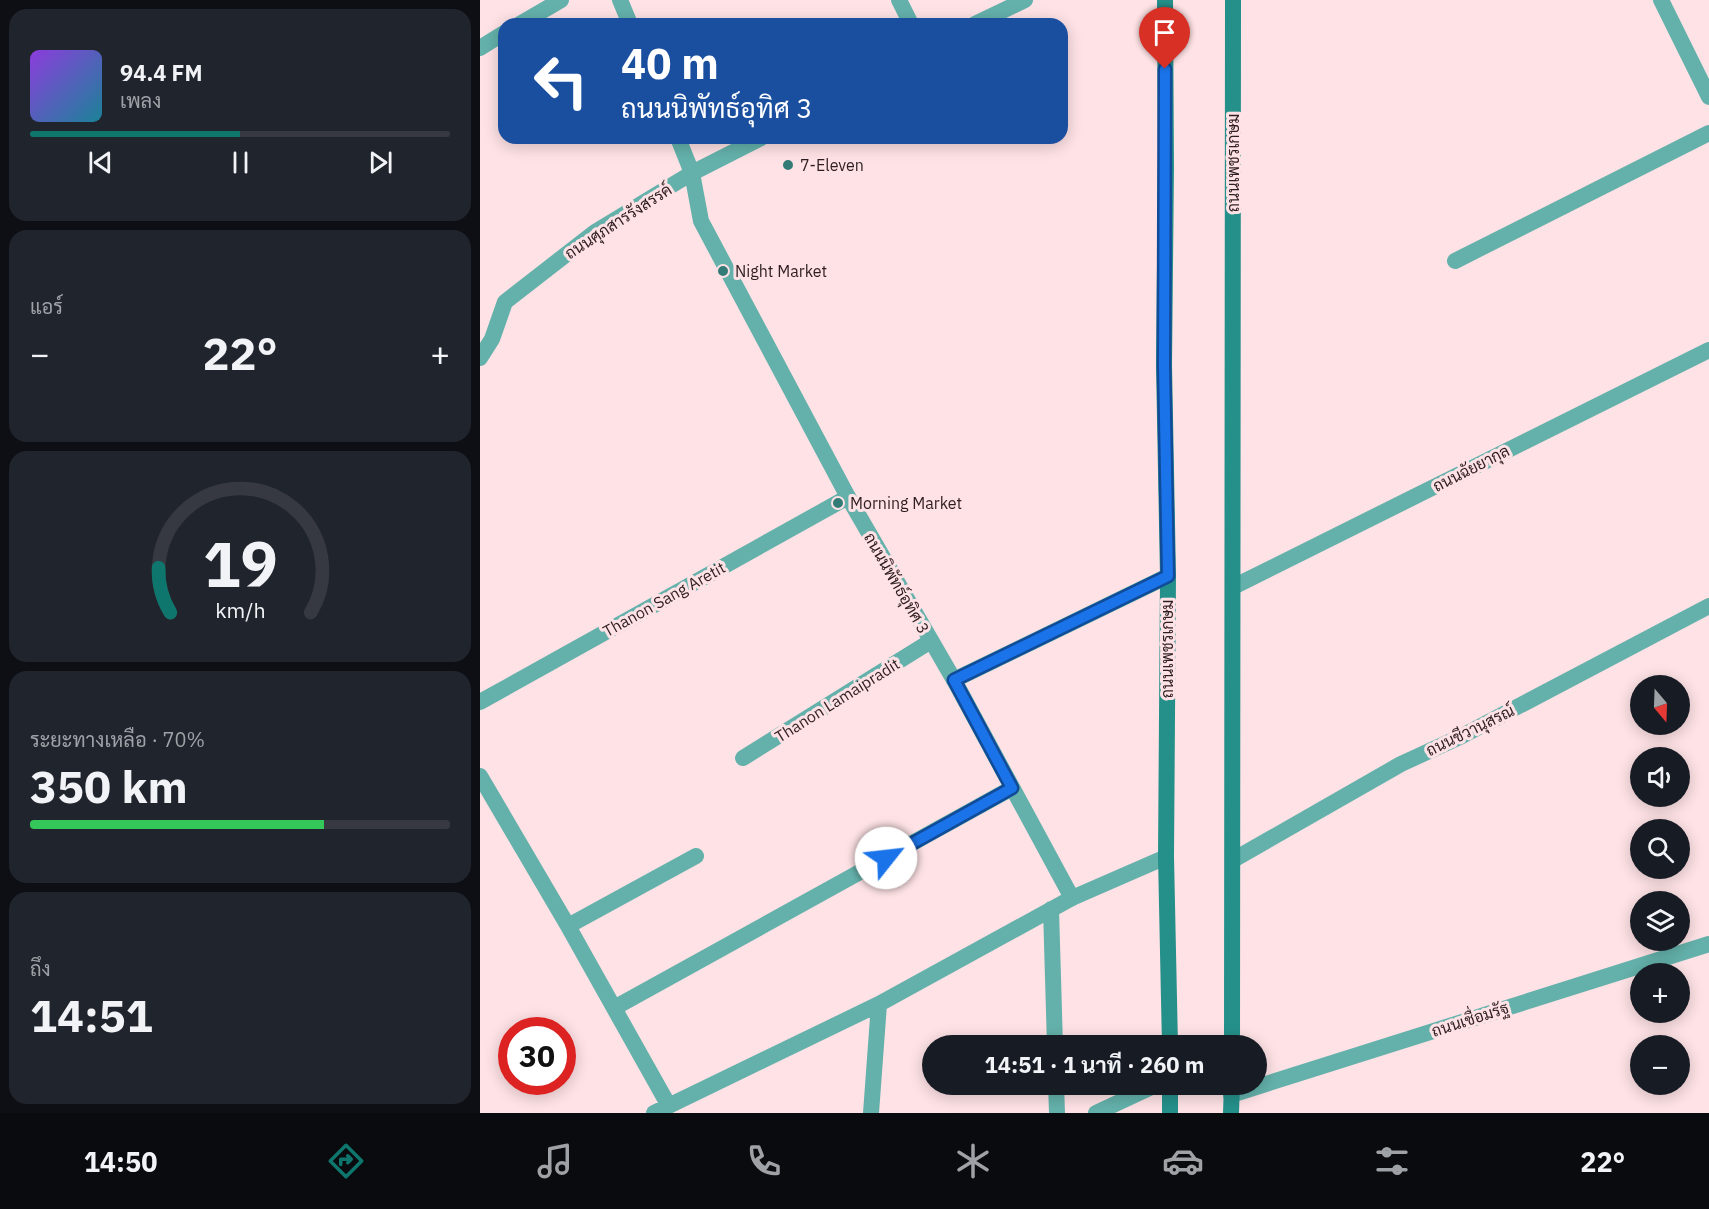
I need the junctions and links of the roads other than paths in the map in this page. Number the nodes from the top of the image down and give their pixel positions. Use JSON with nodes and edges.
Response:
{"nodes":[{"id":1,"x":561,"y":0,"type":"edge"},
{"id":2,"x":620,"y":0,"type":"edge"},
{"id":3,"x":899,"y":0,"type":"edge"},
{"id":4,"x":1025,"y":0,"type":"edge"},
{"id":5,"x":1165,"y":0,"type":"edge"},
{"id":6,"x":1233,"y":0,"type":"edge"},
{"id":7,"x":1661,"y":0,"type":"edge"},
{"id":8,"x":530,"y":18,"type":"edge"},
{"id":9,"x":628,"y":18,"type":"edge"},
{"id":10,"x":908,"y":18,"type":"edge"},
{"id":11,"x":988,"y":18,"type":"edge"},
{"id":12,"x":498,"y":37,"type":"edge"},
{"id":13,"x":480,"y":48,"type":"edge"},
{"id":14,"x":1709,"y":97,"type":"edge"},
{"id":15,"x":1709,"y":133,"type":"edge"},
{"id":16,"x":680,"y":144,"type":"edge"},
{"id":17,"x":749,"y":144,"type":"edge"},
{"id":18,"x":692,"y":173,"type":"junction"},
{"id":19,"x":1455,"y":261,"type":"dead end"},
{"id":20,"x":1709,"y":350,"type":"edge"},
{"id":21,"x":480,"y":358,"type":"edge"},
{"id":22,"x":848,"y":497,"type":"junction"},
{"id":23,"x":1168,"y":576,"type":"junction"},
{"id":24,"x":1233,"y":587,"type":"junction"},
{"id":25,"x":1709,"y":606,"type":"edge"},
{"id":26,"x":931,"y":641,"type":"junction"},
{"id":27,"x":954,"y":680,"type":"junction"},
{"id":28,"x":480,"y":702,"type":"edge"},
{"id":29,"x":743,"y":758,"type":"dead end"},
{"id":30,"x":480,"y":776,"type":"edge"},
{"id":31,"x":1012,"y":788,"type":"junction"},
{"id":32,"x":696,"y":856,"type":"dead end"},
{"id":33,"x":1166,"y":857,"type":"junction"},
{"id":34,"x":1233,"y":860,"type":"junction"},
{"id":35,"x":1072,"y":898,"type":"junction"},
{"id":36,"x":1051,"y":909,"type":"junction"},
{"id":37,"x":568,"y":926,"type":"junction"},
{"id":38,"x":1709,"y":944,"type":"edge"},
{"id":39,"x":879,"y":1004,"type":"junction"},
{"id":40,"x":614,"y":1008,"type":"junction"},
{"id":41,"x":1055,"y":1035,"type":"edge"},
{"id":42,"x":1170,"y":1035,"type":"edge"},
{"id":43,"x":1232,"y":1035,"type":"edge"},
{"id":44,"x":1267,"y":1079,"type":"edge"},
{"id":45,"x":1056,"y":1095,"type":"edge"},
{"id":46,"x":1134,"y":1095,"type":"edge"},
{"id":47,"x":1170,"y":1095,"type":"edge"},
{"id":48,"x":1232,"y":1095,"type":"edge"},
{"id":49,"x":661,"y":1109,"type":"edge"},
{"id":50,"x":871,"y":1113,"type":"edge"},
{"id":51,"x":1057,"y":1113,"type":"edge"},
{"id":52,"x":1096,"y":1113,"type":"edge"},
{"id":53,"x":1170,"y":1113,"type":"edge"},
{"id":54,"x":1231,"y":1113,"type":"edge"}],
"edges":[{"from":1,"to":8,"type":"street"},
{"from":2,"to":9,"type":"street"},
{"from":3,"to":10,"type":"street"},
{"from":4,"to":11,"type":"street"},
{"from":5,"to":23,"type":"main road","name":"ถนนเพชรเกษม"},
{"from":6,"to":24,"type":"main road","name":"ถนนเพชรเกษม"},
{"from":7,"to":14,"type":"street"},
{"from":12,"to":13,"type":"street"},
{"from":15,"to":19,"type":"street"},
{"from":16,"to":18,"type":"street","name":"ถนนนิพัทธ์อุทิศ 3"},
{"from":17,"to":18,"type":"street","name":"ถนนศุภสารรังสรรค์"},
{"from":18,"to":21,"type":"street","name":"ถนนศุภสารรังสรรค์"},
{"from":18,"to":22,"type":"street","name":"ถนนนิพัทธ์อุทิศ 3"},
{"from":20,"to":24,"type":"street","name":"ถนนฉัยยากุล"},
{"from":22,"to":26,"type":"street","name":"ถนนนิพัทธ์อุทิศ 3"},
{"from":22,"to":28,"type":"street","name":"Thanon Sang Aretit"},
{"from":23,"to":27,"type":"street"},
{"from":23,"to":33,"type":"main road","name":"ถนนเพชรเกษม"},
{"from":24,"to":34,"type":"main road","name":"ถนนเพชรเกษม"},
{"from":25,"to":34,"type":"street","name":"ถนนชีวานุสรณ์"},
{"from":26,"to":27,"type":"street","name":"ถนนนิพัทธ์อุทิศ 3"},
{"from":26,"to":29,"type":"street","name":"Thanon Lamaipradit"},
{"from":27,"to":31,"type":"street","name":"ถนนนิพัทธ์อุทิศ 3"},
{"from":30,"to":37,"type":"street"},
{"from":31,"to":35,"type":"street","name":"ถนนนิพัทธ์อุทิศ 3"},
{"from":31,"to":40,"type":"street"},
{"from":32,"to":37,"type":"street"},
{"from":33,"to":35,"type":"street"},
{"from":33,"to":42,"type":"main road","name":"ถนนเพชรเกษม"},
{"from":34,"to":43,"type":"main road","name":"ถนนเพชรเกษม"},
{"from":35,"to":36,"type":"street"},
{"from":36,"to":39,"type":"street"},
{"from":36,"to":41,"type":"street"},
{"from":37,"to":40,"type":"street"},
{"from":38,"to":44,"type":"street","name":"ถนนเชื่อมรัฐ"},
{"from":39,"to":49,"type":"street"},
{"from":39,"to":50,"type":"street"},
{"from":40,"to":49,"type":"street"},
{"from":45,"to":51,"type":"street"},
{"from":46,"to":52,"type":"street"},
{"from":47,"to":53,"type":"main road"},
{"from":48,"to":54,"type":"main road"}]}
